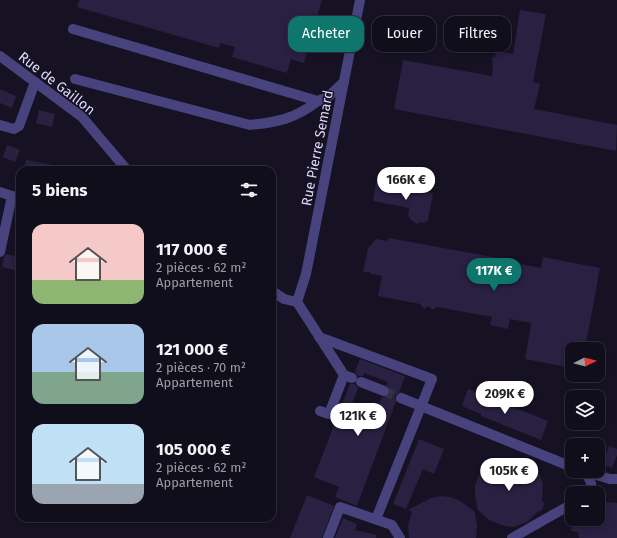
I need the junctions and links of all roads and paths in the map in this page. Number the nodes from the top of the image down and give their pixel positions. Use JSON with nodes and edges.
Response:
{"nodes":[{"id":1,"x":360,"y":0,"type":"edge"},
{"id":2,"x":73,"y":29,"type":"dead end"},
{"id":3,"x":0,"y":56,"type":"edge"},
{"id":4,"x":75,"y":79,"type":"dead end"},
{"id":5,"x":35,"y":82,"type":"junction"},
{"id":6,"x":344,"y":82,"type":"junction"},
{"id":7,"x":318,"y":101,"type":"junction"},
{"id":8,"x":0,"y":125,"type":"edge"},
{"id":9,"x":124,"y":166,"type":"edge"},
{"id":10,"x":0,"y":192,"type":"edge"},
{"id":11,"x":16,"y":198,"type":"edge"},
{"id":12,"x":0,"y":252,"type":"edge"},
{"id":13,"x":276,"y":294,"type":"edge"},
{"id":14,"x":297,"y":302,"type":"junction"},
{"id":15,"x":319,"y":337,"type":"junction"},
{"id":16,"x":362,"y":382,"type":"dead end"},
{"id":17,"x":384,"y":391,"type":"tunnel mouth"},
{"id":18,"x":401,"y":398,"type":"tunnel mouth"},
{"id":19,"x":422,"y":407,"type":"junction"},
{"id":20,"x":320,"y":410,"type":"dead end"},
{"id":21,"x":565,"y":464,"type":"edge"},
{"id":22,"x":617,"y":479,"type":"edge"},
{"id":23,"x":592,"y":486,"type":"edge"},
{"id":24,"x":565,"y":508,"type":"edge"},
{"id":25,"x":376,"y":519,"type":"junction"},
{"id":26,"x":328,"y":538,"type":"edge"},
{"id":27,"x":400,"y":538,"type":"edge"},
{"id":28,"x":512,"y":538,"type":"edge"}],
"edges":[{"from":1,"to":6,"type":"street","name":"Rue Pierre Semard"},
{"from":2,"to":7,"type":"street"},
{"from":3,"to":5,"type":"street","name":"Rue de Gaillon"},
{"from":4,"to":7,"type":"street"},
{"from":5,"to":8,"type":"street"},
{"from":5,"to":9,"type":"street","name":"Rue de Gaillon"},
{"from":6,"to":7,"type":"street"},
{"from":6,"to":14,"type":"street","name":"Rue Pierre Semard"},
{"from":10,"to":11,"type":"street"},
{"from":11,"to":12,"type":"street"},
{"from":13,"to":14,"type":"street"},
{"from":14,"to":15,"type":"street"},
{"from":15,"to":19,"type":"street"},
{"from":15,"to":20,"type":"street"},
{"from":16,"to":17,"type":"street"},
{"from":18,"to":19,"type":"street"},
{"from":19,"to":21,"type":"street"},
{"from":19,"to":25,"type":"street"},
{"from":22,"to":23,"type":"street"},
{"from":24,"to":28,"type":"street"},
{"from":25,"to":26,"type":"street"},
{"from":25,"to":27,"type":"street"}]}
